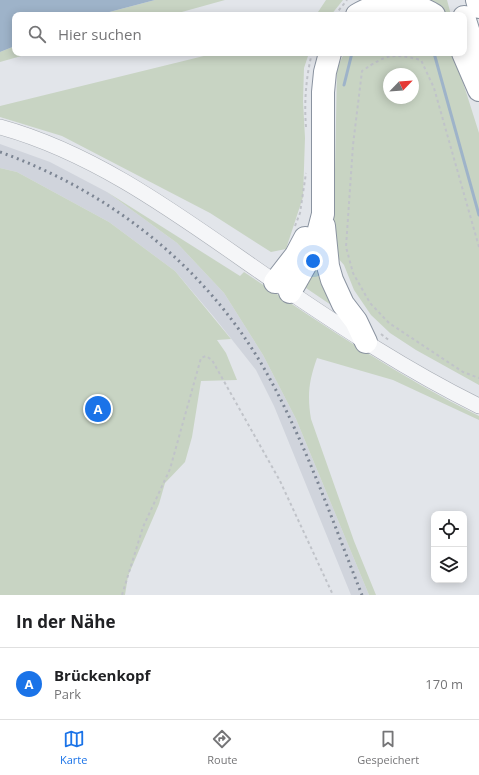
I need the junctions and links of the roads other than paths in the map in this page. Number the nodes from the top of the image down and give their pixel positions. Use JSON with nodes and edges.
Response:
{"nodes":[{"id":1,"x":360,"y":0,"type":"edge"},
{"id":2,"x":458,"y":0,"type":"edge"},
{"id":3,"x":477,"y":0,"type":"edge"},
{"id":4,"x":479,"y":7,"type":"edge"},
{"id":5,"x":349,"y":12,"type":"edge"},
{"id":6,"x":363,"y":12,"type":"edge"},
{"id":7,"x":428,"y":12,"type":"edge"},
{"id":8,"x":462,"y":12,"type":"edge"},
{"id":9,"x":467,"y":26,"type":"edge"},
{"id":10,"x":321,"y":56,"type":"edge"},
{"id":11,"x":329,"y":56,"type":"edge"},
{"id":12,"x":465,"y":56,"type":"edge"},
{"id":13,"x":479,"y":65,"type":"edge"},
{"id":14,"x":479,"y":90,"type":"edge"},
{"id":15,"x":0,"y":127,"type":"edge"},
{"id":16,"x":323,"y":214,"type":"junction"},
{"id":17,"x":282,"y":287,"type":"junction"},
{"id":18,"x":371,"y":337,"type":"junction"},
{"id":19,"x":479,"y":406,"type":"edge"}],
"edges":[{"from":1,"to":5,"type":"highway"},
{"from":2,"to":8,"type":"highway"},
{"from":3,"to":4,"type":"highway"},
{"from":6,"to":7,"type":"highway"},
{"from":9,"to":13,"type":"highway"},
{"from":10,"to":17,"type":"highway"},
{"from":11,"to":16,"type":"highway"},
{"from":12,"to":14,"type":"highway"},
{"from":15,"to":17,"type":"street"},
{"from":16,"to":17,"type":"highway"},
{"from":16,"to":18,"type":"highway"},
{"from":17,"to":18,"type":"street"},
{"from":18,"to":19,"type":"street"}]}
